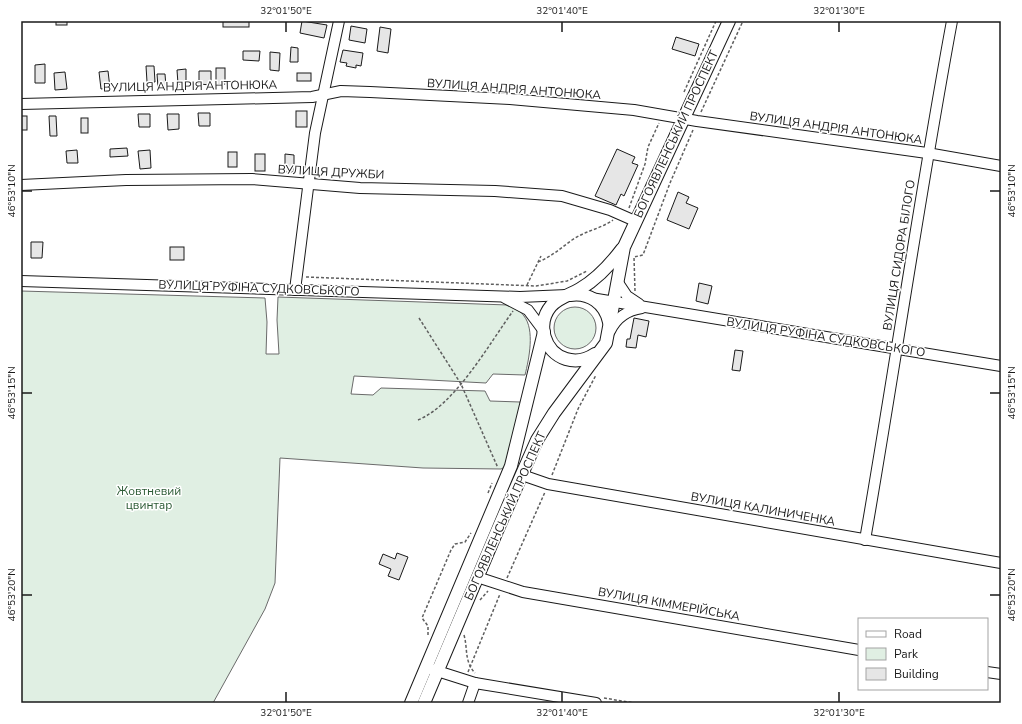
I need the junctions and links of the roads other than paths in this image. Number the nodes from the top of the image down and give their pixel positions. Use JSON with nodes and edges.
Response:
{"nodes":[{"id":1,"x":339,"y":21,"type":"edge"},
{"id":2,"x":729,"y":21,"type":"edge"},
{"id":3,"x":952,"y":21,"type":"edge"},
{"id":4,"x":323,"y":94,"type":"junction"},
{"id":5,"x":21,"y":104,"type":"edge"},
{"id":6,"x":678,"y":116,"type":"junction"},
{"id":7,"x":927,"y":154,"type":"junction"},
{"id":8,"x":1001,"y":166,"type":"edge"},
{"id":9,"x":308,"y":184,"type":"junction"},
{"id":10,"x":21,"y":185,"type":"edge"},
{"id":11,"x":631,"y":219,"type":"junction"},
{"id":12,"x":624,"y":247,"type":"junction"},
{"id":13,"x":21,"y":281,"type":"edge"},
{"id":14,"x":617,"y":281,"type":"junction"},
{"id":15,"x":295,"y":290,"type":"junction"},
{"id":16,"x":569,"y":295,"type":"junction"},
{"id":17,"x":591,"y":298,"type":"junction"},
{"id":18,"x":519,"y":300,"type":"junction"},
{"id":19,"x":614,"y":301,"type":"junction"},
{"id":20,"x":650,"y":308,"type":"junction"},
{"id":21,"x":609,"y":327,"type":"junction"},
{"id":22,"x":544,"y":331,"type":"junction"},
{"id":23,"x":898,"y":349,"type":"junction"},
{"id":24,"x":595,"y":354,"type":"junction"},
{"id":25,"x":1001,"y":366,"type":"edge"},
{"id":26,"x":522,"y":475,"type":"junction"},
{"id":27,"x":865,"y":540,"type":"junction"},
{"id":28,"x":1001,"y":563,"type":"edge"},
{"id":29,"x":477,"y":577,"type":"junction"},
{"id":30,"x":858,"y":650,"type":"edge"},
{"id":31,"x":426,"y":667,"type":"junction"},
{"id":32,"x":437,"y":672,"type":"junction"},
{"id":33,"x":988,"y":672,"type":"edge"},
{"id":34,"x":1001,"y":674,"type":"edge"},
{"id":35,"x":472,"y":679,"type":"junction"},
{"id":36,"x":596,"y":700,"type":"edge"},
{"id":37,"x":411,"y":703,"type":"edge"},
{"id":38,"x":424,"y":703,"type":"edge"},
{"id":39,"x":468,"y":703,"type":"edge"}],
"edges":[{"from":1,"to":4,"type":"street"},
{"from":2,"to":6,"type":"main road","name":"БОГОЯВЛЕНСЬКИЙ ПРОСПЕКТ"},
{"from":3,"to":7,"type":"street","name":"ВУЛИЦЯ СИДОРА БІЛОГО"},
{"from":4,"to":5,"type":"street","name":"ВУЛИЦЯ АНДРІЯ АНТОНЮКА"},
{"from":4,"to":6,"type":"street","name":"ВУЛИЦЯ АНДРІЯ АНТОНЮКА"},
{"from":4,"to":9,"type":"street"},
{"from":6,"to":7,"type":"street","name":"ВУЛИЦЯ АНДРІЯ АНТОНЮКА"},
{"from":6,"to":11,"type":"main road","name":"БОГОЯВЛЕНСЬКИЙ ПРОСПЕКТ"},
{"from":7,"to":8,"type":"street","name":"ВУЛИЦЯ АНДРІЯ АНТОНЮКА"},
{"from":7,"to":23,"type":"street","name":"ВУЛИЦЯ СИДОРА БІЛОГО"},
{"from":9,"to":10,"type":"street","name":"ВУЛИЦЯ ДРУЖБИ"},
{"from":9,"to":11,"type":"street","name":"ВУЛИЦЯ ДРУЖБИ"},
{"from":9,"to":15,"type":"street"},
{"from":11,"to":12,"type":"main road","name":"БОГОЯВЛЕНСЬКИЙ ПРОСПЕКТ"},
{"from":12,"to":14,"type":"main road","name":"БОГОЯВЛЕНСЬКИЙ ПРОСПЕКТ"},
{"from":12,"to":16,"type":"main road","name":"БОГОЯВЛЕНСЬКИЙ ПРОСПЕКТ"},
{"from":13,"to":15,"type":"street","name":"ВУЛИЦЯ РУФІНА СУДКОВСЬКОГО"},
{"from":14,"to":19,"type":"main road","name":"БОГОЯВЛЕНСЬКИЙ ПРОСПЕКТ"},
{"from":14,"to":20,"type":"street","name":"ВУЛИЦЯ РУФІНА СУДКОВСЬКОГО"},
{"from":15,"to":18,"type":"street","name":"ВУЛИЦЯ РУФІНА СУДКОВСЬКОГО"},
{"from":16,"to":17,"type":"main road","name":"ВУЛИЦЯ РУФІНА СУДКОВСЬКОГО"},
{"from":16,"to":18,"type":"street","name":"ВУЛИЦЯ РУФІНА СУДКОВСЬКОГО"},
{"from":16,"to":22,"type":"main road","name":"БОГОЯВЛЕНСЬКИЙ ПРОСПЕКТ"},
{"from":17,"to":19,"type":"street","name":"ВУЛИЦЯ РУФІНА СУДКОВСЬКОГО"},
{"from":17,"to":21,"type":"main road"},
{"from":18,"to":22,"type":"street","name":"ВУЛИЦЯ РУФІНА СУДКОВСЬКОГО"},
{"from":19,"to":20,"type":"street","name":"ВУЛИЦЯ РУФІНА СУДКОВСЬКОГО"},
{"from":19,"to":21,"type":"main road","name":"БОГОЯВЛЕНСЬКИЙ ПРОСПЕКТ"},
{"from":20,"to":21,"type":"street","name":"ВУЛИЦЯ РУФІНА СУДКОВСЬКОГО"},
{"from":20,"to":23,"type":"street","name":"ВУЛИЦЯ РУФІНА СУДКОВСЬКОГО"},
{"from":21,"to":24,"type":"main road","name":"БОГОЯВЛЕНСЬКИЙ ПРОСПЕКТ"},
{"from":22,"to":24,"type":"main road"},
{"from":22,"to":31,"type":"main road","name":"БОГОЯВЛЕНСЬКИЙ ПРОСПЕКТ"},
{"from":23,"to":25,"type":"street","name":"ВУЛИЦЯ РУФІНА СУДКОВСЬКОГО"},
{"from":23,"to":27,"type":"street","name":"ВУЛИЦЯ СИДОРА БІЛОГО"},
{"from":24,"to":26,"type":"main road","name":"БОГОЯВЛЕНСЬКИЙ ПРОСПЕКТ"},
{"from":26,"to":27,"type":"street","name":"ВУЛИЦЯ КАЛИНИЧЕНКА"},
{"from":26,"to":29,"type":"main road","name":"БОГОЯВЛЕНСЬКИЙ ПРОСПЕКТ"},
{"from":27,"to":28,"type":"street","name":"ВУЛИЦЯ КАЛИНИЧЕНКА"},
{"from":29,"to":30,"type":"street","name":"ВУЛИЦЯ КІММЕРІЙСЬКА"},
{"from":29,"to":32,"type":"main road","name":"БОГОЯВЛЕНСЬКИЙ ПРОСПЕКТ"},
{"from":31,"to":32,"type":"street"},
{"from":31,"to":37,"type":"main road","name":"БОГОЯВЛЕНСЬКИЙ ПРОСПЕКТ"},
{"from":32,"to":35,"type":"street"},
{"from":32,"to":38,"type":"main road","name":"БОГОЯВЛЕНСЬКИЙ ПРОСПЕКТ"},
{"from":33,"to":34,"type":"street"},
{"from":35,"to":36,"type":"street"},
{"from":35,"to":39,"type":"street"}]}
